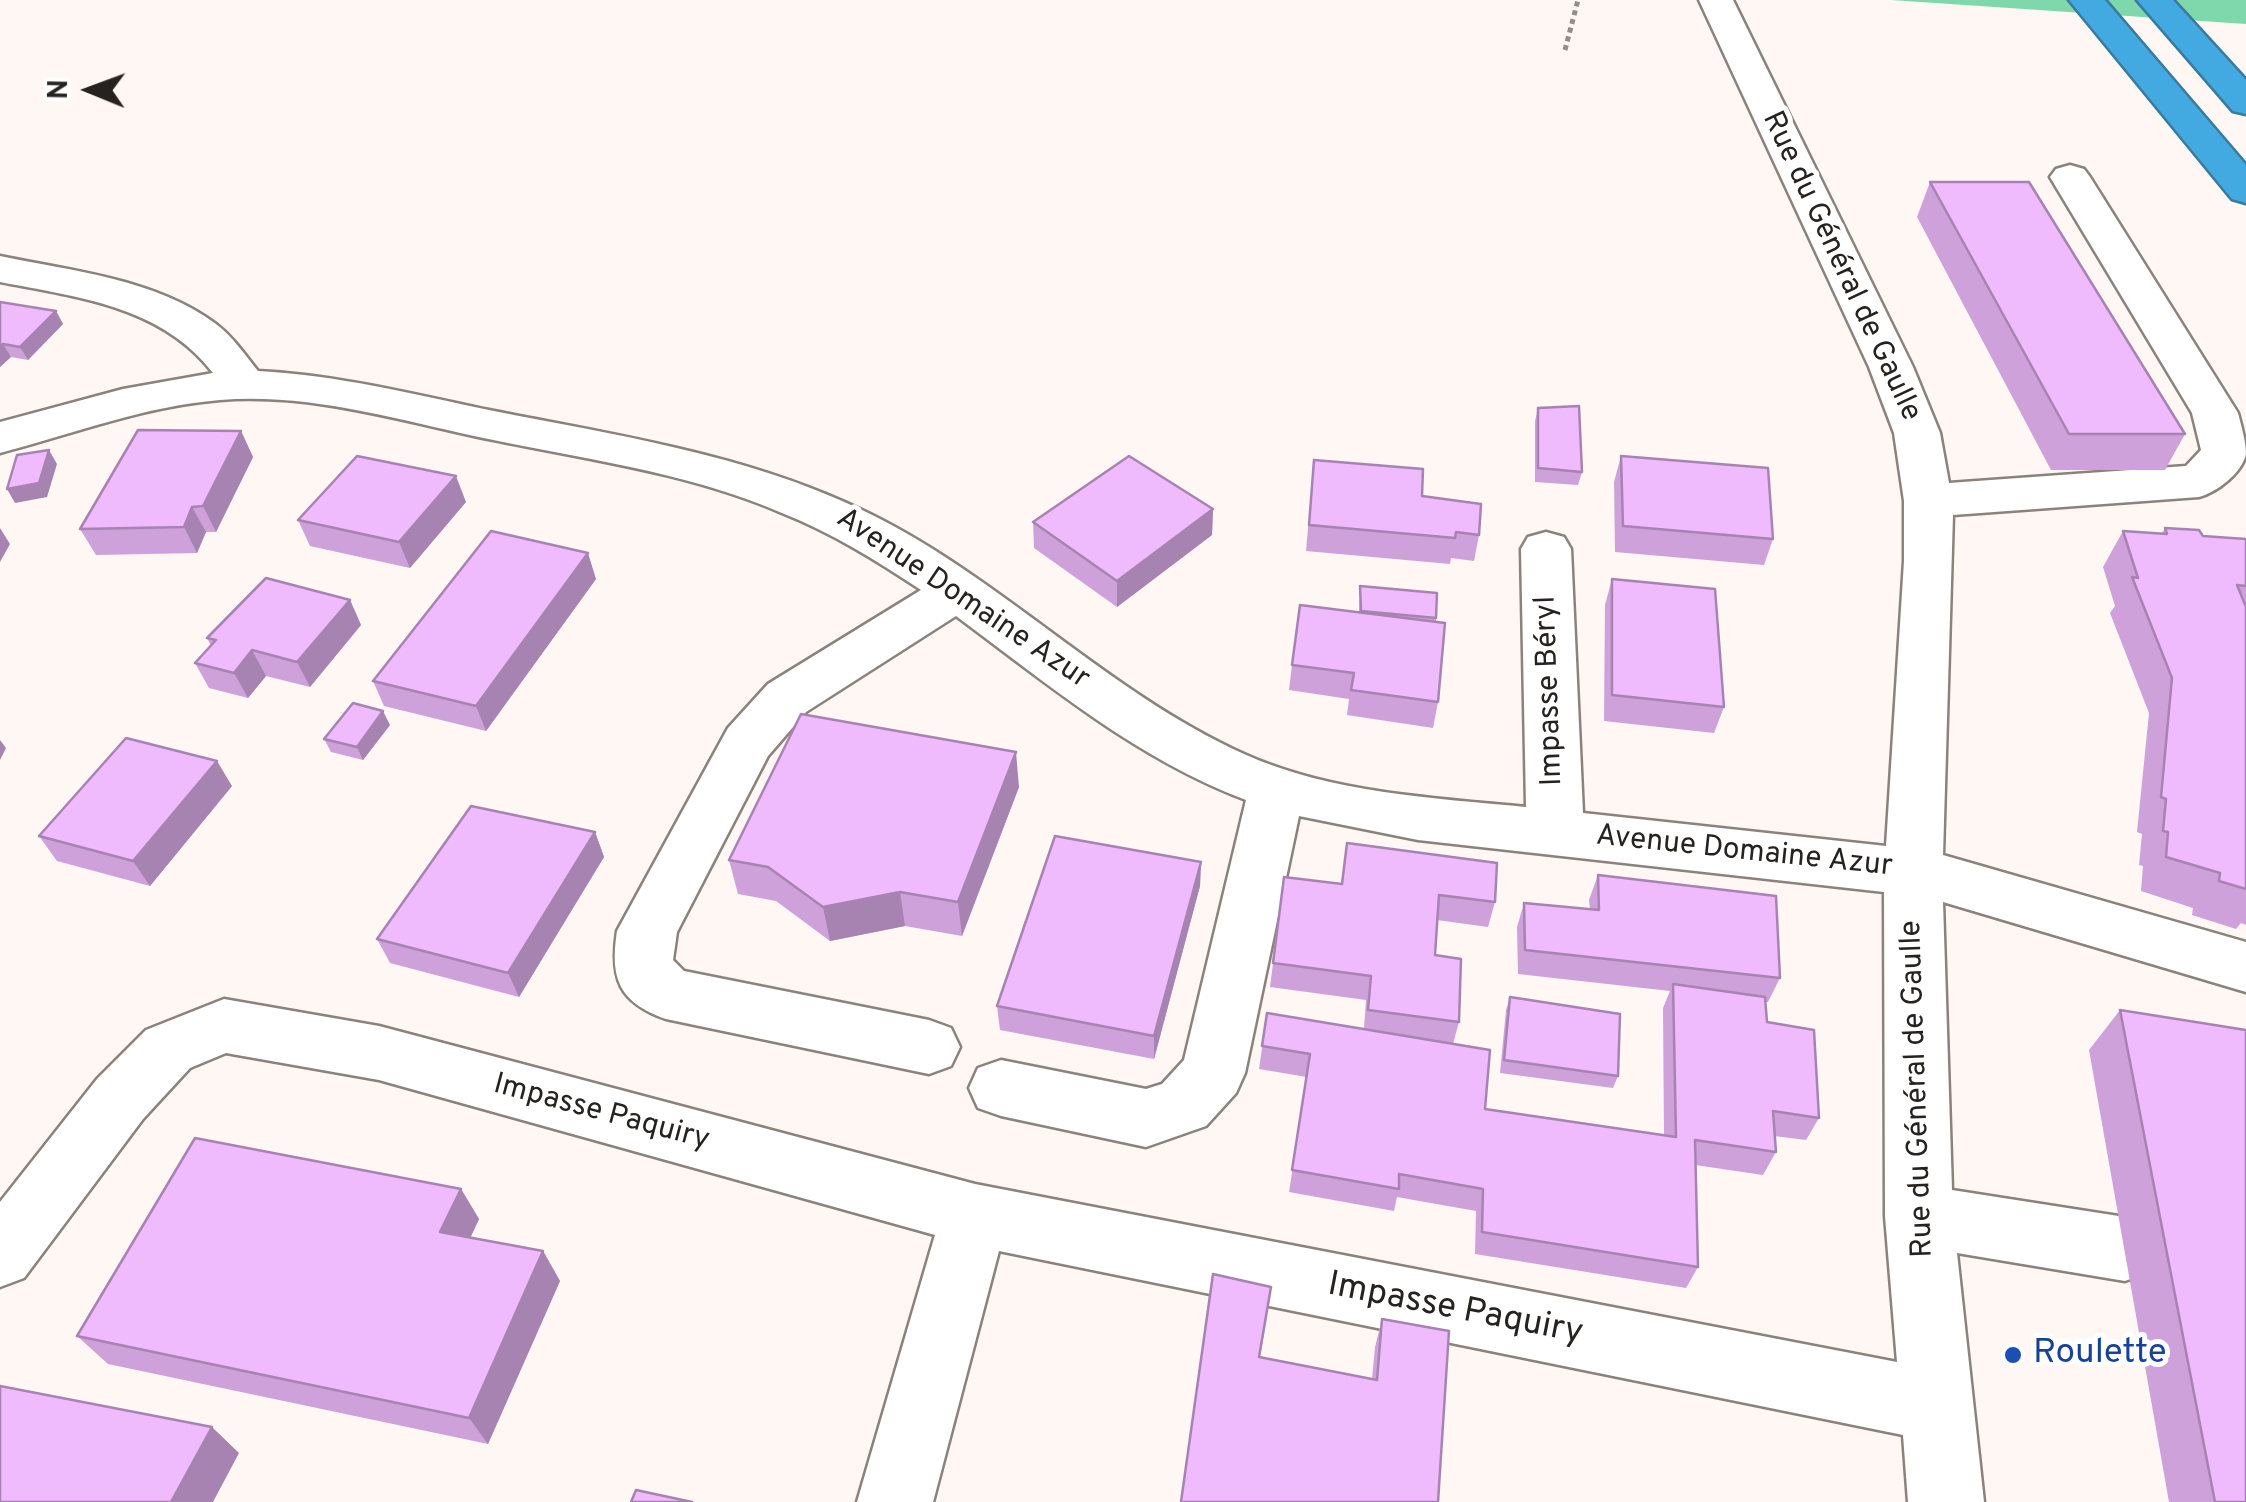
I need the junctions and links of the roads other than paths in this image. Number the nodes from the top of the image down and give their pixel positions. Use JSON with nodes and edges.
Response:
{"nodes":[{"id":1,"x":1716,"y":0,"type":"edge"},
{"id":2,"x":2086,"y":0,"type":"edge"},
{"id":3,"x":2154,"y":0,"type":"edge"},
{"id":4,"x":2194,"y":0,"type":"edge"},
{"id":5,"x":2246,"y":71,"type":"edge"},
{"id":6,"x":2246,"y":102,"type":"edge"},
{"id":7,"x":2070,"y":177,"type":"dead end"},
{"id":8,"x":2246,"y":191,"type":"edge"},
{"id":9,"x":0,"y":268,"type":"edge"},
{"id":10,"x":245,"y":385,"type":"junction"},
{"id":11,"x":0,"y":438,"type":"edge"},
{"id":12,"x":1928,"y":501,"type":"junction"},
{"id":13,"x":1546,"y":549,"type":"dead end"},
{"id":14,"x":956,"y":592,"type":"junction"},
{"id":15,"x":1277,"y":789,"type":"junction"},
{"id":16,"x":1555,"y":832,"type":"junction"},
{"id":17,"x":1913,"y":872,"type":"junction"},
{"id":18,"x":2246,"y":966,"type":"edge"},
{"id":19,"x":929,"y":1047,"type":"dead end"},
{"id":20,"x":1002,"y":1088,"type":"dead end"},
{"id":21,"x":975,"y":1215,"type":"junction"},
{"id":22,"x":1919,"y":1216,"type":"junction"},
{"id":23,"x":2124,"y":1249,"type":"dead end"},
{"id":24,"x":0,"y":1255,"type":"edge"},
{"id":25,"x":1936,"y":1406,"type":"junction"},
{"id":26,"x":895,"y":1502,"type":"edge"},
{"id":27,"x":1946,"y":1502,"type":"edge"}],
"edges":[{"from":1,"to":12,"type":"street","name":"Rue du Général de Gaulle"},
{"from":2,"to":8,"type":"highway"},
{"from":3,"to":6,"type":"highway"},
{"from":4,"to":5,"type":"highway"},
{"from":7,"to":12,"type":"street"},
{"from":9,"to":10,"type":"street"},
{"from":10,"to":11,"type":"street","name":"Avenue Domaine Azur"},
{"from":10,"to":14,"type":"street","name":"Avenue Domaine Azur"},
{"from":12,"to":17,"type":"street","name":"Rue du Général de Gaulle"},
{"from":13,"to":16,"type":"street","name":"Impasse Béryl"},
{"from":14,"to":15,"type":"street","name":"Avenue Domaine Azur"},
{"from":14,"to":19,"type":"street"},
{"from":15,"to":16,"type":"street","name":"Avenue Domaine Azur"},
{"from":15,"to":20,"type":"street"},
{"from":16,"to":17,"type":"street","name":"Avenue Domaine Azur"},
{"from":17,"to":18,"type":"street","name":"Avenue Domaine Azur"},
{"from":17,"to":22,"type":"street","name":"Rue du Général de Gaulle"},
{"from":21,"to":24,"type":"street","name":"Impasse Paquiry"},
{"from":21,"to":25,"type":"street","name":"Impasse Paquiry"},
{"from":21,"to":26,"type":"street"},
{"from":22,"to":23,"type":"street"},
{"from":22,"to":25,"type":"street","name":"Rue du Général de Gaulle"},
{"from":25,"to":27,"type":"street","name":"Rue du Général de Gaulle"}]}
